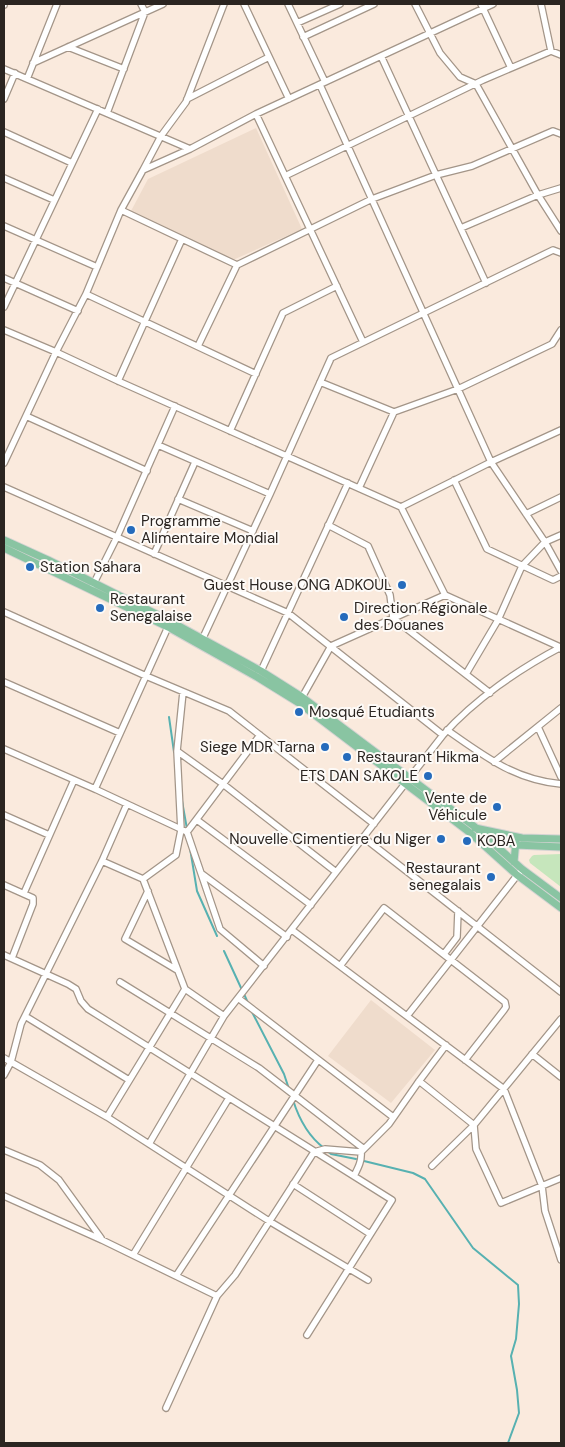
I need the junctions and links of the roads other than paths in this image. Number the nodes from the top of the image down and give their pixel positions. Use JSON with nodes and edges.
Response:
{"nodes":[{"id":1,"x":64,"y":4,"type":"edge"},
{"id":2,"x":141,"y":4,"type":"edge"},
{"id":3,"x":163,"y":4,"type":"edge"},
{"id":4,"x":224,"y":4,"type":"edge"},
{"id":5,"x":244,"y":4,"type":"edge"},
{"id":6,"x":288,"y":4,"type":"edge"},
{"id":7,"x":340,"y":4,"type":"edge"},
{"id":8,"x":374,"y":4,"type":"edge"},
{"id":9,"x":415,"y":4,"type":"edge"},
{"id":10,"x":492,"y":4,"type":"edge"},
{"id":11,"x":541,"y":4,"type":"edge"},
{"id":12,"x":56,"y":6,"type":"edge"},
{"id":13,"x":482,"y":6,"type":"edge"},
{"id":14,"x":145,"y":12,"type":"junction"},
{"id":15,"x":297,"y":23,"type":"junction"},
{"id":16,"x":431,"y":33,"type":"junction"},
{"id":17,"x":304,"y":37,"type":"junction"},
{"id":18,"x":68,"y":47,"type":"junction"},
{"id":19,"x":552,"y":51,"type":"junction"},
{"id":20,"x":561,"y":54,"type":"edge"},
{"id":21,"x":381,"y":56,"type":"junction"},
{"id":22,"x":269,"y":57,"type":"junction"},
{"id":23,"x":33,"y":63,"type":"junction"},
{"id":24,"x":4,"y":68,"type":"edge"},
{"id":25,"x":511,"y":68,"type":"junction"},
{"id":26,"x":124,"y":69,"type":"junction"},
{"id":27,"x":15,"y":74,"type":"junction"},
{"id":28,"x":27,"y":79,"type":"junction"},
{"id":29,"x":322,"y":83,"type":"junction"},
{"id":30,"x":476,"y":84,"type":"junction"},
{"id":31,"x":4,"y":99,"type":"edge"},
{"id":32,"x":188,"y":99,"type":"junction"},
{"id":33,"x":289,"y":99,"type":"junction"},
{"id":34,"x":98,"y":109,"type":"junction"},
{"id":35,"x":107,"y":113,"type":"junction"},
{"id":36,"x":256,"y":114,"type":"junction"},
{"id":37,"x":409,"y":116,"type":"junction"},
{"id":38,"x":4,"y":132,"type":"edge"},
{"id":39,"x":561,"y":134,"type":"edge"},
{"id":40,"x":161,"y":136,"type":"junction"},
{"id":41,"x":348,"y":146,"type":"junction"},
{"id":42,"x":512,"y":148,"type":"junction"},
{"id":43,"x":190,"y":149,"type":"junction"},
{"id":44,"x":72,"y":163,"type":"junction"},
{"id":45,"x":143,"y":170,"type":"junction"},
{"id":46,"x":436,"y":175,"type":"junction"},
{"id":47,"x":285,"y":176,"type":"junction"},
{"id":48,"x":4,"y":178,"type":"edge"},
{"id":49,"x":561,"y":188,"type":"edge"},
{"id":50,"x":538,"y":195,"type":"junction"},
{"id":51,"x":372,"y":199,"type":"junction"},
{"id":52,"x":54,"y":200,"type":"junction"},
{"id":53,"x":121,"y":210,"type":"junction"},
{"id":54,"x":4,"y":226,"type":"edge"},
{"id":55,"x":461,"y":228,"type":"junction"},
{"id":56,"x":310,"y":229,"type":"junction"},
{"id":57,"x":561,"y":231,"type":"edge"},
{"id":58,"x":182,"y":239,"type":"junction"},
{"id":59,"x":35,"y":240,"type":"junction"},
{"id":60,"x":561,"y":253,"type":"edge"},
{"id":61,"x":237,"y":265,"type":"junction"},
{"id":62,"x":97,"y":267,"type":"junction"},
{"id":63,"x":4,"y":278,"type":"edge"},
{"id":64,"x":15,"y":283,"type":"junction"},
{"id":65,"x":486,"y":283,"type":"junction"},
{"id":66,"x":337,"y":286,"type":"junction"},
{"id":67,"x":86,"y":294,"type":"junction"},
{"id":68,"x":4,"y":307,"type":"edge"},
{"id":69,"x":78,"y":310,"type":"junction"},
{"id":70,"x":423,"y":313,"type":"junction"},
{"id":71,"x":144,"y":322,"type":"junction"},
{"id":72,"x":4,"y":330,"type":"edge"},
{"id":73,"x":561,"y":330,"type":"edge"},
{"id":74,"x":363,"y":342,"type":"junction"},
{"id":75,"x":198,"y":346,"type":"junction"},
{"id":76,"x":56,"y":352,"type":"junction"},
{"id":77,"x":256,"y":374,"type":"junction"},
{"id":78,"x":118,"y":381,"type":"junction"},
{"id":79,"x":320,"y":382,"type":"junction"},
{"id":80,"x":458,"y":388,"type":"junction"},
{"id":81,"x":175,"y":406,"type":"junction"},
{"id":82,"x":394,"y":412,"type":"junction"},
{"id":83,"x":26,"y":416,"type":"junction"},
{"id":84,"x":561,"y":430,"type":"edge"},
{"id":85,"x":230,"y":431,"type":"junction"},
{"id":86,"x":158,"y":445,"type":"junction"},
{"id":87,"x":287,"y":456,"type":"junction"},
{"id":88,"x":195,"y":462,"type":"junction"},
{"id":89,"x":491,"y":462,"type":"junction"},
{"id":90,"x":4,"y":464,"type":"edge"},
{"id":91,"x":147,"y":471,"type":"junction"},
{"id":92,"x":454,"y":480,"type":"junction"},
{"id":93,"x":348,"y":483,"type":"junction"},
{"id":94,"x":4,"y":486,"type":"edge"},
{"id":95,"x":358,"y":488,"type":"junction"},
{"id":96,"x":270,"y":494,"type":"junction"},
{"id":97,"x":561,"y":497,"type":"edge"},
{"id":98,"x":178,"y":499,"type":"junction"},
{"id":99,"x":401,"y":506,"type":"junction"},
{"id":100,"x":526,"y":514,"type":"junction"},
{"id":101,"x":328,"y":525,"type":"junction"},
{"id":102,"x":253,"y":531,"type":"junction"},
{"id":103,"x":561,"y":535,"type":"edge"},
{"id":104,"x":117,"y":537,"type":"junction"},
{"id":105,"x":4,"y":540,"type":"edge"},
{"id":106,"x":545,"y":542,"type":"junction"},
{"id":107,"x":4,"y":548,"type":"edge"},
{"id":108,"x":154,"y":554,"type":"junction"},
{"id":109,"x":28,"y":555,"type":"junction"},
{"id":110,"x":522,"y":566,"type":"junction"},
{"id":111,"x":561,"y":571,"type":"edge"},
{"id":112,"x":561,"y":576,"type":"edge"},
{"id":113,"x":92,"y":586,"type":"junction"},
{"id":114,"x":227,"y":587,"type":"junction"},
{"id":115,"x":445,"y":595,"type":"junction"},
{"id":116,"x":4,"y":612,"type":"edge"},
{"id":117,"x":288,"y":613,"type":"junction"},
{"id":118,"x":150,"y":615,"type":"junction"},
{"id":119,"x":394,"y":618,"type":"junction"},
{"id":120,"x":498,"y":620,"type":"junction"},
{"id":121,"x":168,"y":627,"type":"junction"},
{"id":122,"x":201,"y":641,"type":"junction"},
{"id":123,"x":331,"y":646,"type":"junction"},
{"id":124,"x":561,"y":648,"type":"edge"},
{"id":125,"x":261,"y":671,"type":"junction"},
{"id":126,"x":466,"y":674,"type":"junction"},
{"id":127,"x":146,"y":676,"type":"junction"},
{"id":128,"x":4,"y":682,"type":"edge"},
{"id":129,"x":183,"y":692,"type":"junction"},
{"id":130,"x":490,"y":693,"type":"junction"},
{"id":131,"x":301,"y":700,"type":"junction"},
{"id":132,"x":561,"y":708,"type":"edge"},
{"id":133,"x":538,"y":727,"type":"junction"},
{"id":134,"x":120,"y":733,"type":"junction"},
{"id":135,"x":445,"y":733,"type":"junction"},
{"id":136,"x":260,"y":735,"type":"junction"},
{"id":137,"x":4,"y":749,"type":"edge"},
{"id":138,"x":177,"y":751,"type":"junction"},
{"id":139,"x":494,"y":762,"type":"junction"},
{"id":140,"x":561,"y":777,"type":"edge"},
{"id":141,"x":74,"y":780,"type":"junction"},
{"id":142,"x":407,"y":780,"type":"junction"},
{"id":143,"x":223,"y":784,"type":"junction"},
{"id":144,"x":561,"y":784,"type":"edge"},
{"id":145,"x":95,"y":789,"type":"junction"},
{"id":146,"x":127,"y":804,"type":"junction"},
{"id":147,"x":4,"y":815,"type":"edge"},
{"id":148,"x":197,"y":820,"type":"junction"},
{"id":149,"x":374,"y":824,"type":"junction"},
{"id":150,"x":472,"y":830,"type":"junction"},
{"id":151,"x":184,"y":831,"type":"junction"},
{"id":152,"x":49,"y":835,"type":"junction"},
{"id":153,"x":485,"y":836,"type":"junction"},
{"id":154,"x":363,"y":837,"type":"junction"},
{"id":155,"x":561,"y":839,"type":"edge"},
{"id":156,"x":516,"y":841,"type":"junction"},
{"id":157,"x":561,"y":846,"type":"edge"},
{"id":158,"x":102,"y":861,"type":"junction"},
{"id":159,"x":514,"y":862,"type":"junction"},
{"id":160,"x":336,"y":872,"type":"junction"},
{"id":161,"x":520,"y":872,"type":"junction"},
{"id":162,"x":201,"y":873,"type":"junction"},
{"id":163,"x":143,"y":879,"type":"junction"},
{"id":164,"x":4,"y":885,"type":"edge"},
{"id":165,"x":148,"y":891,"type":"junction"},
{"id":166,"x":24,"y":893,"type":"junction"},
{"id":167,"x":561,"y":898,"type":"edge"},
{"id":168,"x":311,"y":905,"type":"junction"},
{"id":169,"x":561,"y":908,"type":"edge"},
{"id":170,"x":458,"y":911,"type":"junction"},
{"id":171,"x":478,"y":926,"type":"junction"},
{"id":172,"x":292,"y":930,"type":"junction"},
{"id":173,"x":286,"y":937,"type":"junction"},
{"id":174,"x":457,"y":937,"type":"junction"},
{"id":175,"x":465,"y":943,"type":"junction"},
{"id":176,"x":444,"y":954,"type":"junction"},
{"id":177,"x":4,"y":955,"type":"edge"},
{"id":178,"x":12,"y":958,"type":"junction"},
{"id":179,"x":452,"y":960,"type":"junction"},
{"id":180,"x":264,"y":966,"type":"junction"},
{"id":181,"x":340,"y":966,"type":"junction"},
{"id":182,"x":177,"y":970,"type":"junction"},
{"id":183,"x":46,"y":973,"type":"junction"},
{"id":184,"x":120,"y":982,"type":"dead end"},
{"id":185,"x":185,"y":989,"type":"junction"},
{"id":186,"x":561,"y":992,"type":"edge"},
{"id":187,"x":238,"y":998,"type":"junction"},
{"id":188,"x":170,"y":1013,"type":"junction"},
{"id":189,"x":25,"y":1016,"type":"junction"},
{"id":190,"x":224,"y":1016,"type":"junction"},
{"id":191,"x":407,"y":1016,"type":"junction"},
{"id":192,"x":561,"y":1019,"type":"edge"},
{"id":193,"x":210,"y":1038,"type":"junction"},
{"id":194,"x":446,"y":1046,"type":"junction"},
{"id":195,"x":149,"y":1048,"type":"junction"},
{"id":196,"x":532,"y":1054,"type":"junction"},
{"id":197,"x":4,"y":1058,"type":"edge"},
{"id":198,"x":318,"y":1060,"type":"junction"},
{"id":199,"x":466,"y":1060,"type":"junction"},
{"id":200,"x":11,"y":1062,"type":"junction"},
{"id":201,"x":190,"y":1074,"type":"junction"},
{"id":202,"x":4,"y":1075,"type":"edge"},
{"id":203,"x":561,"y":1077,"type":"edge"},
{"id":204,"x":129,"y":1080,"type":"junction"},
{"id":205,"x":419,"y":1082,"type":"junction"},
{"id":206,"x":504,"y":1089,"type":"junction"},
{"id":207,"x":295,"y":1095,"type":"junction"},
{"id":208,"x":229,"y":1098,"type":"junction"},
{"id":209,"x":107,"y":1117,"type":"junction"},
{"id":210,"x":393,"y":1117,"type":"junction"},
{"id":211,"x":474,"y":1125,"type":"junction"},
{"id":212,"x":274,"y":1126,"type":"junction"},
{"id":213,"x":149,"y":1144,"type":"junction"},
{"id":214,"x":4,"y":1150,"type":"edge"},
{"id":215,"x":362,"y":1150,"type":"junction"},
{"id":216,"x":314,"y":1152,"type":"junction"},
{"id":217,"x":432,"y":1166,"type":"dead end"},
{"id":218,"x":187,"y":1168,"type":"junction"},
{"id":219,"x":354,"y":1176,"type":"junction"},
{"id":220,"x":561,"y":1178,"type":"edge"},
{"id":221,"x":293,"y":1184,"type":"junction"},
{"id":222,"x":542,"y":1186,"type":"junction"},
{"id":223,"x":229,"y":1195,"type":"junction"},
{"id":224,"x":4,"y":1196,"type":"edge"},
{"id":225,"x":269,"y":1221,"type":"junction"},
{"id":226,"x":561,"y":1233,"type":"edge"},
{"id":227,"x":370,"y":1234,"type":"junction"},
{"id":228,"x":553,"y":1236,"type":"junction"},
{"id":229,"x":102,"y":1240,"type":"junction"},
{"id":230,"x":134,"y":1255,"type":"junction"},
{"id":231,"x":561,"y":1260,"type":"edge"},
{"id":232,"x":348,"y":1270,"type":"junction"},
{"id":233,"x":176,"y":1276,"type":"junction"},
{"id":234,"x":368,"y":1280,"type":"dead end"},
{"id":235,"x":217,"y":1296,"type":"junction"},
{"id":236,"x":307,"y":1335,"type":"dead end"},
{"id":237,"x":166,"y":1408,"type":"dead end"}],
"edges":[{"from":1,"to":12,"type":"street"},
{"from":2,"to":14,"type":"street"},
{"from":3,"to":14,"type":"street"},
{"from":4,"to":32,"type":"street"},
{"from":5,"to":22,"type":"street"},
{"from":6,"to":15,"type":"street"},
{"from":7,"to":15,"type":"street"},
{"from":8,"to":17,"type":"street"},
{"from":9,"to":16,"type":"street"},
{"from":10,"to":13,"type":"street"},
{"from":11,"to":19,"type":"street"},
{"from":12,"to":23,"type":"street"},
{"from":13,"to":16,"type":"street"},
{"from":13,"to":25,"type":"street"},
{"from":14,"to":18,"type":"street"},
{"from":14,"to":26,"type":"street"},
{"from":15,"to":17,"type":"street"},
{"from":16,"to":21,"type":"street"},
{"from":16,"to":30,"type":"street"},
{"from":17,"to":29,"type":"street"},
{"from":18,"to":23,"type":"street"},
{"from":18,"to":26,"type":"street"},
{"from":19,"to":20,"type":"street"},
{"from":19,"to":25,"type":"street"},
{"from":21,"to":29,"type":"street"},
{"from":21,"to":37,"type":"street"},
{"from":22,"to":32,"type":"street"},
{"from":22,"to":33,"type":"street"},
{"from":23,"to":28,"type":"street"},
{"from":24,"to":27,"type":"street"},
{"from":25,"to":30,"type":"street"},
{"from":26,"to":35,"type":"street"},
{"from":27,"to":28,"type":"street"},
{"from":27,"to":31,"type":"street"},
{"from":28,"to":34,"type":"street"},
{"from":29,"to":33,"type":"street"},
{"from":29,"to":41,"type":"street"},
{"from":30,"to":37,"type":"street"},
{"from":30,"to":42,"type":"street"},
{"from":32,"to":40,"type":"street"},
{"from":33,"to":36,"type":"street"},
{"from":34,"to":35,"type":"street"},
{"from":34,"to":44,"type":"street"},
{"from":35,"to":40,"type":"street"},
{"from":36,"to":43,"type":"street"},
{"from":36,"to":47,"type":"street"},
{"from":37,"to":41,"type":"street"},
{"from":37,"to":46,"type":"street"},
{"from":38,"to":44,"type":"street"},
{"from":39,"to":42,"type":"street"},
{"from":40,"to":43,"type":"street"},
{"from":40,"to":45,"type":"street"},
{"from":41,"to":47,"type":"street"},
{"from":41,"to":51,"type":"street"},
{"from":42,"to":46,"type":"street"},
{"from":42,"to":50,"type":"street"},
{"from":43,"to":45,"type":"street"},
{"from":44,"to":52,"type":"street"},
{"from":45,"to":53,"type":"street"},
{"from":46,"to":51,"type":"street"},
{"from":46,"to":55,"type":"street"},
{"from":47,"to":56,"type":"street"},
{"from":48,"to":52,"type":"street"},
{"from":49,"to":50,"type":"street"},
{"from":50,"to":55,"type":"street"},
{"from":50,"to":57,"type":"street"},
{"from":51,"to":56,"type":"street"},
{"from":51,"to":70,"type":"street"},
{"from":52,"to":59,"type":"street"},
{"from":53,"to":58,"type":"street"},
{"from":53,"to":62,"type":"street"},
{"from":54,"to":59,"type":"street"},
{"from":55,"to":65,"type":"street"},
{"from":56,"to":61,"type":"street"},
{"from":56,"to":66,"type":"street"},
{"from":58,"to":61,"type":"street"},
{"from":58,"to":71,"type":"street"},
{"from":59,"to":62,"type":"street"},
{"from":59,"to":64,"type":"street"},
{"from":60,"to":65,"type":"street"},
{"from":61,"to":75,"type":"street"},
{"from":62,"to":67,"type":"street"},
{"from":63,"to":64,"type":"street"},
{"from":64,"to":68,"type":"street"},
{"from":64,"to":69,"type":"street"},
{"from":65,"to":70,"type":"street"},
{"from":66,"to":74,"type":"street"},
{"from":66,"to":77,"type":"street"},
{"from":67,"to":69,"type":"street"},
{"from":67,"to":71,"type":"street"},
{"from":69,"to":76,"type":"street"},
{"from":70,"to":74,"type":"street"},
{"from":70,"to":80,"type":"street"},
{"from":71,"to":75,"type":"street"},
{"from":71,"to":78,"type":"street"},
{"from":72,"to":76,"type":"street"},
{"from":73,"to":80,"type":"street"},
{"from":74,"to":79,"type":"street"},
{"from":75,"to":77,"type":"street"},
{"from":76,"to":78,"type":"street"},
{"from":76,"to":83,"type":"street"},
{"from":77,"to":85,"type":"street"},
{"from":78,"to":81,"type":"street"},
{"from":79,"to":82,"type":"street"},
{"from":79,"to":87,"type":"street"},
{"from":80,"to":82,"type":"street"},
{"from":80,"to":89,"type":"street"},
{"from":81,"to":85,"type":"street"},
{"from":81,"to":86,"type":"street"},
{"from":82,"to":95,"type":"street"},
{"from":83,"to":90,"type":"street"},
{"from":83,"to":91,"type":"street"},
{"from":84,"to":89,"type":"street"},
{"from":85,"to":87,"type":"street"},
{"from":86,"to":88,"type":"street"},
{"from":86,"to":91,"type":"street"},
{"from":87,"to":93,"type":"street"},
{"from":87,"to":96,"type":"street"},
{"from":88,"to":96,"type":"street"},
{"from":88,"to":98,"type":"street"},
{"from":89,"to":92,"type":"street"},
{"from":89,"to":100,"type":"street"},
{"from":91,"to":104,"type":"street"},
{"from":92,"to":99,"type":"street"},
{"from":92,"to":110,"type":"street"},
{"from":93,"to":95,"type":"street"},
{"from":93,"to":101,"type":"street"},
{"from":94,"to":104,"type":"street"},
{"from":95,"to":99,"type":"street"},
{"from":96,"to":102,"type":"street"},
{"from":97,"to":100,"type":"street"},
{"from":98,"to":102,"type":"street"},
{"from":98,"to":108,"type":"street"},
{"from":99,"to":115,"type":"street"},
{"from":100,"to":106,"type":"street"},
{"from":101,"to":117,"type":"street"},
{"from":101,"to":119,"type":"street"},
{"from":102,"to":114,"type":"street"},
{"from":103,"to":106,"type":"street"},
{"from":104,"to":108,"type":"street"},
{"from":104,"to":113,"type":"street"},
{"from":105,"to":109,"type":"main road"},
{"from":106,"to":110,"type":"street"},
{"from":106,"to":111,"type":"street"},
{"from":107,"to":109,"type":"main road"},
{"from":108,"to":114,"type":"street"},
{"from":109,"to":113,"type":"main road"},
{"from":110,"to":112,"type":"street"},
{"from":110,"to":120,"type":"street"},
{"from":113,"to":118,"type":"main road"},
{"from":114,"to":117,"type":"street"},
{"from":114,"to":122,"type":"street"},
{"from":115,"to":119,"type":"street"},
{"from":115,"to":120,"type":"street"},
{"from":116,"to":127,"type":"street"},
{"from":117,"to":123,"type":"street"},
{"from":117,"to":125,"type":"street"},
{"from":118,"to":121,"type":"main road"},
{"from":118,"to":122,"type":"main road"},
{"from":119,"to":123,"type":"street"},
{"from":119,"to":126,"type":"street"},
{"from":120,"to":124,"type":"street"},
{"from":120,"to":126,"type":"street"},
{"from":121,"to":122,"type":"main road"},
{"from":121,"to":127,"type":"street"},
{"from":122,"to":125,"type":"main road"},
{"from":122,"to":131,"type":"main road"},
{"from":123,"to":131,"type":"street"},
{"from":123,"to":135,"type":"street"},
{"from":124,"to":130,"type":"street"},
{"from":125,"to":131,"type":"main road"},
{"from":126,"to":130,"type":"street"},
{"from":127,"to":129,"type":"street"},
{"from":127,"to":134,"type":"street"},
{"from":128,"to":134,"type":"street"},
{"from":129,"to":136,"type":"street"},
{"from":129,"to":138,"type":"street"},
{"from":130,"to":135,"type":"street"},
{"from":131,"to":142,"type":"main road"},
{"from":132,"to":133,"type":"street"},
{"from":133,"to":139,"type":"street"},
{"from":133,"to":140,"type":"street"},
{"from":134,"to":145,"type":"street"},
{"from":135,"to":139,"type":"street"},
{"from":135,"to":142,"type":"street"},
{"from":136,"to":143,"type":"street"},
{"from":136,"to":149,"type":"street"},
{"from":137,"to":141,"type":"street"},
{"from":138,"to":143,"type":"street"},
{"from":138,"to":151,"type":"street"},
{"from":139,"to":144,"type":"street"},
{"from":141,"to":145,"type":"street"},
{"from":141,"to":152,"type":"street"},
{"from":142,"to":149,"type":"street"},
{"from":142,"to":150,"type":"main road"},
{"from":142,"to":150,"type":"main road"},
{"from":143,"to":148,"type":"street"},
{"from":143,"to":160,"type":"street"},
{"from":145,"to":146,"type":"street"},
{"from":146,"to":151,"type":"street"},
{"from":146,"to":158,"type":"street"},
{"from":147,"to":152,"type":"street"},
{"from":148,"to":151,"type":"street"},
{"from":148,"to":168,"type":"street"},
{"from":149,"to":154,"type":"street"},
{"from":150,"to":153,"type":"main road"},
{"from":150,"to":156,"type":"main road"},
{"from":150,"to":161,"type":"main road"},
{"from":151,"to":162,"type":"street"},
{"from":151,"to":163,"type":"street"},
{"from":152,"to":166,"type":"street"},
{"from":153,"to":156,"type":"main road"},
{"from":153,"to":159,"type":"main road"},
{"from":154,"to":160,"type":"street"},
{"from":154,"to":170,"type":"street"},
{"from":155,"to":156,"type":"main road"},
{"from":156,"to":157,"type":"main road"},
{"from":156,"to":159,"type":"main road"},
{"from":158,"to":163,"type":"street"},
{"from":158,"to":183,"type":"street"},
{"from":159,"to":161,"type":"main road"},
{"from":160,"to":168,"type":"street"},
{"from":161,"to":167,"type":"main road"},
{"from":161,"to":169,"type":"main road"},
{"from":161,"to":171,"type":"street"},
{"from":162,"to":173,"type":"street"},
{"from":162,"to":180,"type":"street"},
{"from":163,"to":165,"type":"street"},
{"from":164,"to":166,"type":"street"},
{"from":165,"to":182,"type":"street"},
{"from":165,"to":182,"type":"street"},
{"from":166,"to":178,"type":"street"},
{"from":168,"to":172,"type":"street"},
{"from":170,"to":171,"type":"street"},
{"from":170,"to":174,"type":"street"},
{"from":171,"to":175,"type":"street"},
{"from":171,"to":186,"type":"street"},
{"from":172,"to":173,"type":"street"},
{"from":172,"to":181,"type":"street"},
{"from":173,"to":180,"type":"street"},
{"from":174,"to":175,"type":"street"},
{"from":174,"to":176,"type":"street"},
{"from":175,"to":179,"type":"street"},
{"from":176,"to":179,"type":"street"},
{"from":176,"to":181,"type":"street"},
{"from":177,"to":178,"type":"street"},
{"from":178,"to":183,"type":"street"},
{"from":179,"to":191,"type":"street"},
{"from":179,"to":199,"type":"street"},
{"from":180,"to":187,"type":"street"},
{"from":181,"to":191,"type":"street"},
{"from":182,"to":185,"type":"street"},
{"from":183,"to":189,"type":"street"},
{"from":183,"to":195,"type":"street"},
{"from":184,"to":188,"type":"street"},
{"from":185,"to":188,"type":"street"},
{"from":185,"to":190,"type":"street"},
{"from":187,"to":190,"type":"street"},
{"from":187,"to":198,"type":"street"},
{"from":188,"to":193,"type":"street"},
{"from":188,"to":195,"type":"street"},
{"from":189,"to":200,"type":"street"},
{"from":189,"to":204,"type":"street"},
{"from":190,"to":193,"type":"street"},
{"from":191,"to":194,"type":"street"},
{"from":192,"to":196,"type":"street"},
{"from":193,"to":201,"type":"street"},
{"from":193,"to":207,"type":"street"},
{"from":194,"to":199,"type":"street"},
{"from":194,"to":205,"type":"street"},
{"from":195,"to":201,"type":"street"},
{"from":195,"to":204,"type":"street"},
{"from":196,"to":203,"type":"street"},
{"from":196,"to":206,"type":"street"},
{"from":197,"to":200,"type":"street"},
{"from":198,"to":207,"type":"street"},
{"from":198,"to":210,"type":"street"},
{"from":199,"to":206,"type":"street"},
{"from":200,"to":202,"type":"street"},
{"from":200,"to":209,"type":"street"},
{"from":201,"to":208,"type":"street"},
{"from":201,"to":213,"type":"street"},
{"from":204,"to":209,"type":"street"},
{"from":205,"to":210,"type":"street"},
{"from":205,"to":211,"type":"street"},
{"from":206,"to":211,"type":"street"},
{"from":206,"to":222,"type":"street"},
{"from":207,"to":212,"type":"street"},
{"from":207,"to":215,"type":"street"},
{"from":208,"to":212,"type":"street"},
{"from":208,"to":218,"type":"street"},
{"from":209,"to":213,"type":"street"},
{"from":210,"to":215,"type":"street"},
{"from":211,"to":217,"type":"street"},
{"from":211,"to":222,"type":"street"},
{"from":212,"to":216,"type":"street"},
{"from":212,"to":223,"type":"street"},
{"from":213,"to":218,"type":"street"},
{"from":214,"to":229,"type":"street"},
{"from":215,"to":216,"type":"street"},
{"from":215,"to":219,"type":"street"},
{"from":216,"to":219,"type":"street"},
{"from":216,"to":221,"type":"street"},
{"from":218,"to":223,"type":"street"},
{"from":218,"to":230,"type":"street"},
{"from":219,"to":227,"type":"street"},
{"from":220,"to":222,"type":"street"},
{"from":221,"to":225,"type":"street"},
{"from":221,"to":227,"type":"street"},
{"from":222,"to":228,"type":"street"},
{"from":223,"to":225,"type":"street"},
{"from":223,"to":233,"type":"street"},
{"from":224,"to":229,"type":"street"},
{"from":225,"to":232,"type":"street"},
{"from":225,"to":235,"type":"street"},
{"from":226,"to":228,"type":"street"},
{"from":227,"to":232,"type":"street"},
{"from":228,"to":231,"type":"street"},
{"from":229,"to":230,"type":"street"},
{"from":230,"to":233,"type":"street"},
{"from":232,"to":234,"type":"street"},
{"from":232,"to":236,"type":"street"},
{"from":233,"to":235,"type":"street"},
{"from":235,"to":237,"type":"street"}]}
